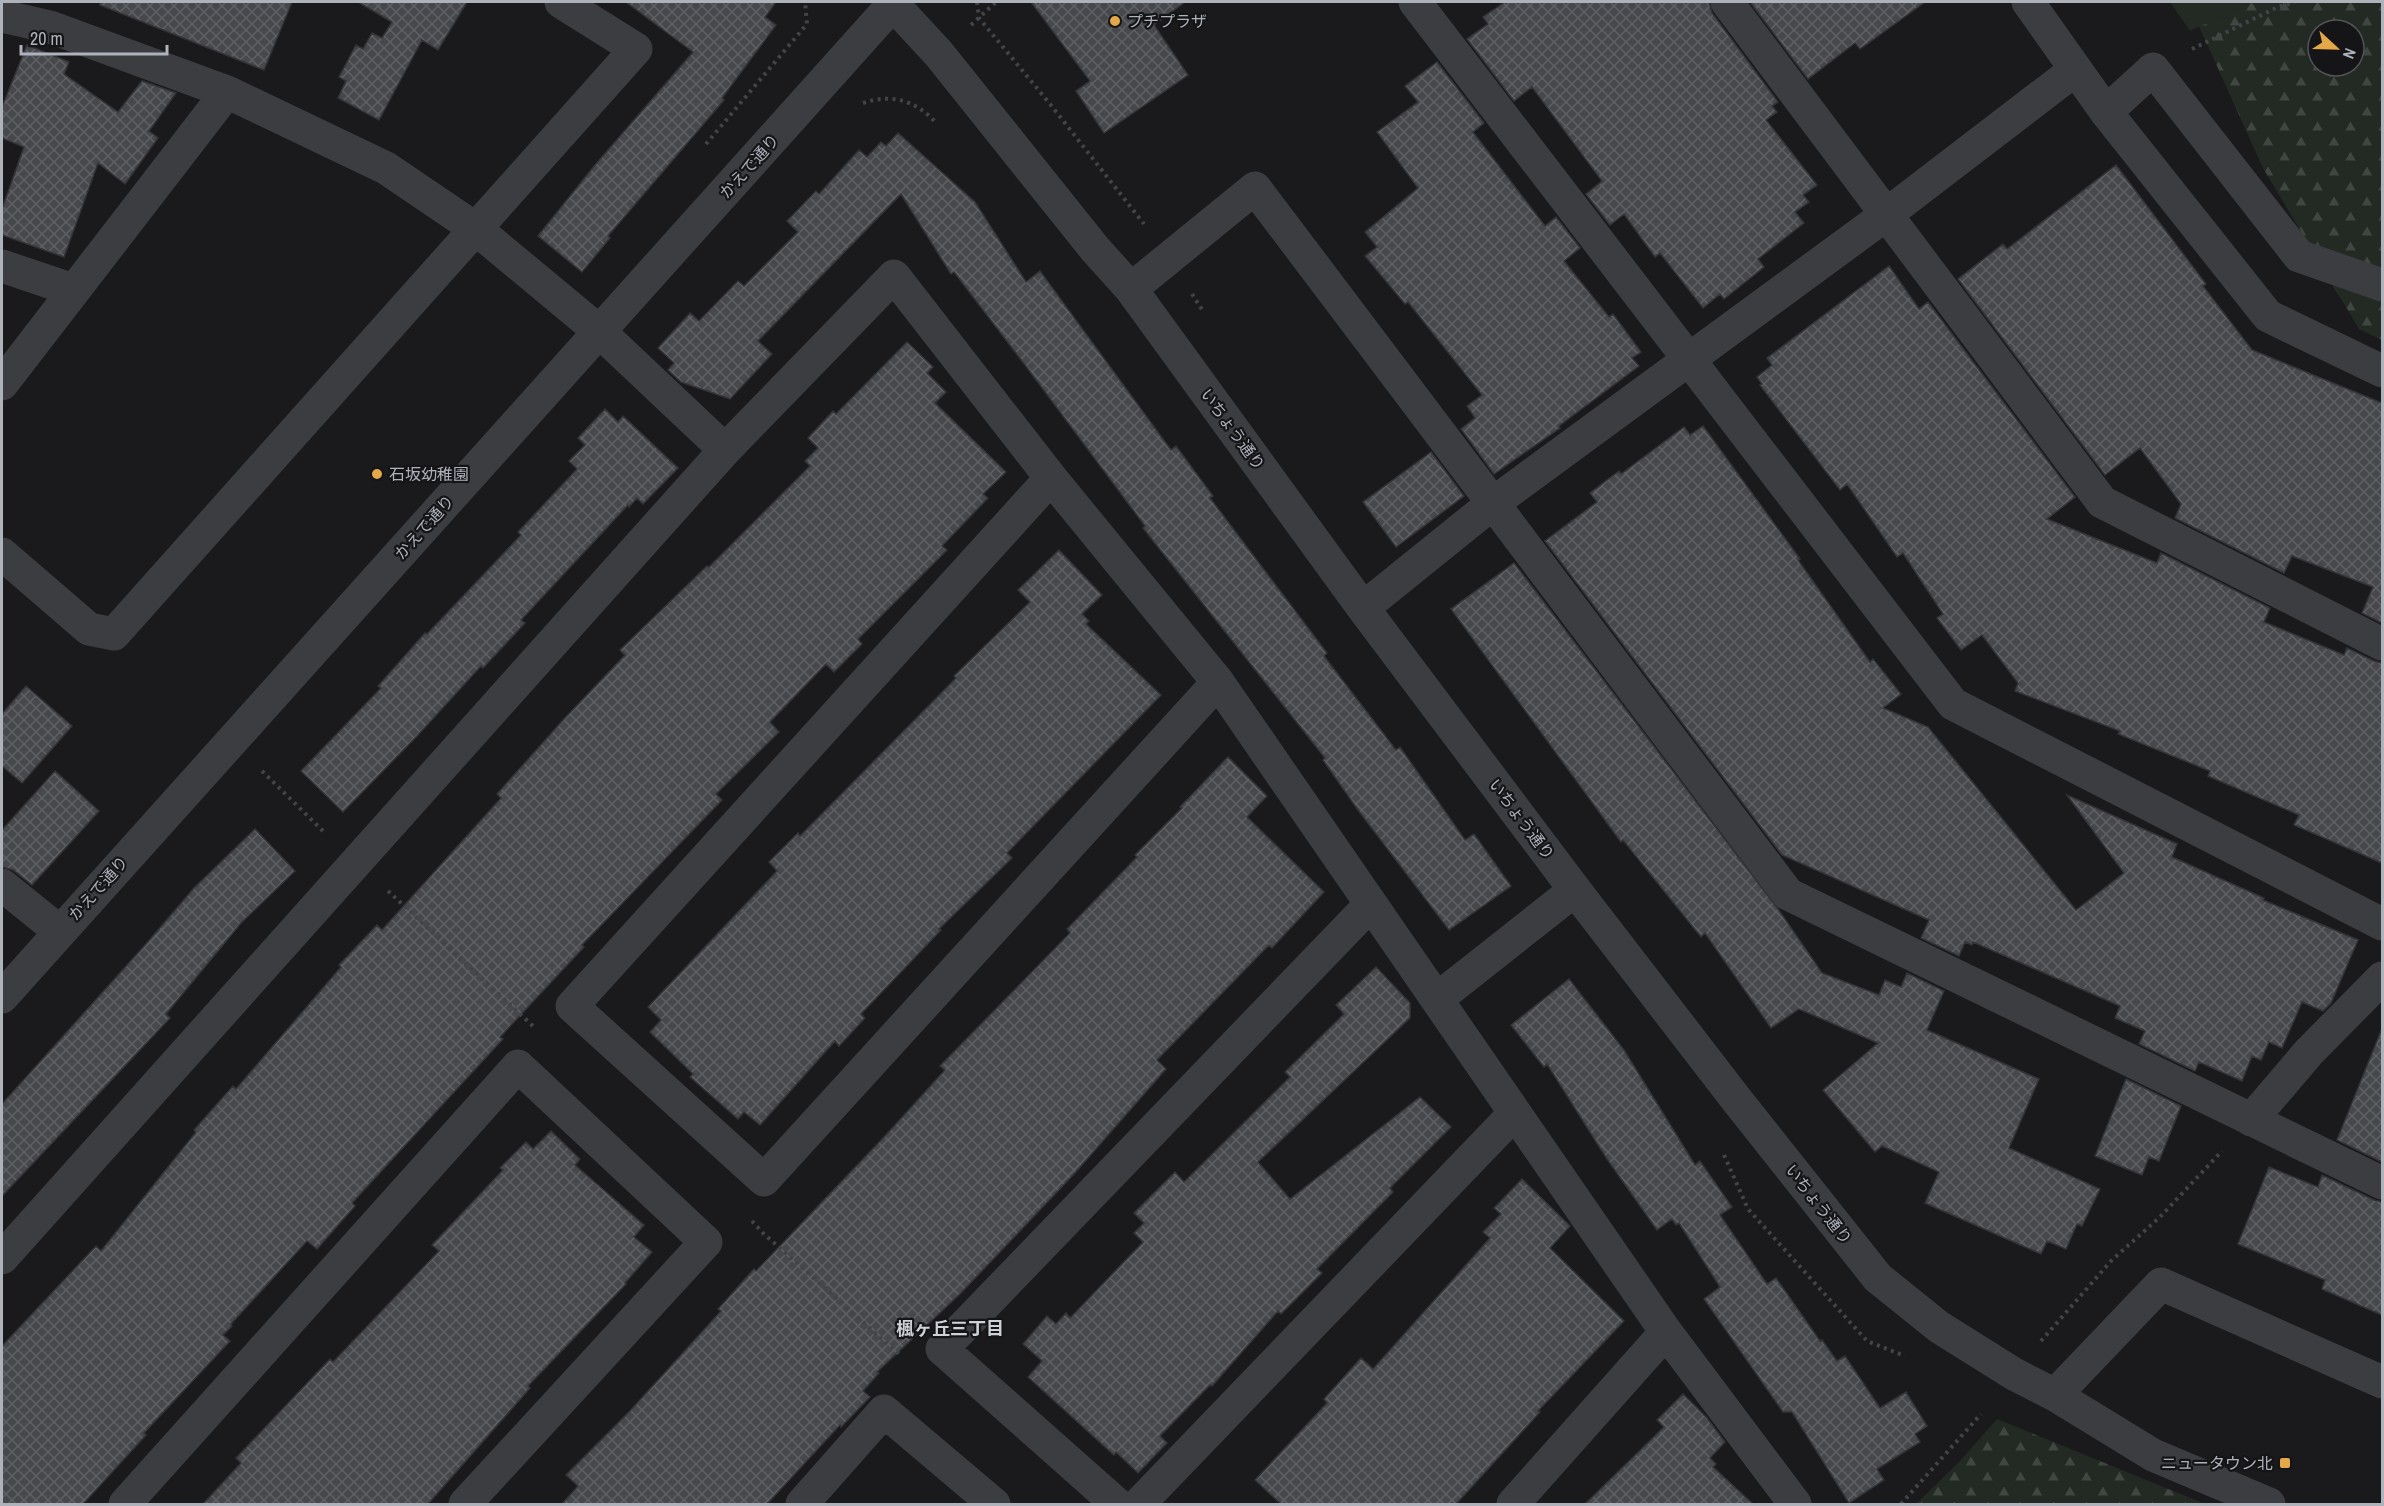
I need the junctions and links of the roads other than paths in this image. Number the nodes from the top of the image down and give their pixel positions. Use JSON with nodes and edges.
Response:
{"nodes":[{"id":1,"x":561,"y":2,"type":"edge"},
{"id":2,"x":893,"y":2,"type":"edge"},
{"id":3,"x":1415,"y":2,"type":"edge"},
{"id":4,"x":1727,"y":2,"type":"edge"},
{"id":5,"x":2028,"y":2,"type":"edge"},
{"id":6,"x":2,"y":16,"type":"edge"},
{"id":7,"x":2075,"y":70,"type":"junction"},
{"id":8,"x":227,"y":92,"type":"junction"},
{"id":9,"x":2106,"y":112,"type":"junction"},
{"id":10,"x":1887,"y":214,"type":"junction"},
{"id":11,"x":476,"y":229,"type":"junction"},
{"id":12,"x":2,"y":266,"type":"edge"},
{"id":13,"x":2382,"y":285,"type":"edge"},
{"id":14,"x":1131,"y":289,"type":"junction"},
{"id":15,"x":73,"y":290,"type":"junction"},
{"id":16,"x":600,"y":332,"type":"junction"},
{"id":17,"x":1689,"y":359,"type":"junction"},
{"id":18,"x":2382,"y":371,"type":"edge"},
{"id":19,"x":2,"y":384,"type":"edge"},
{"id":20,"x":725,"y":450,"type":"junction"},
{"id":21,"x":1051,"y":478,"type":"junction"},
{"id":22,"x":1492,"y":504,"type":"junction"},
{"id":23,"x":2,"y":554,"type":"edge"},
{"id":24,"x":1363,"y":608,"type":"junction"},
{"id":25,"x":2382,"y":645,"type":"edge"},
{"id":26,"x":1218,"y":682,"type":"junction"},
{"id":27,"x":2,"y":885,"type":"edge"},
{"id":28,"x":1575,"y":890,"type":"junction"},
{"id":29,"x":1371,"y":904,"type":"junction"},
{"id":30,"x":2382,"y":924,"type":"edge"},
{"id":31,"x":59,"y":931,"type":"junction"},
{"id":32,"x":2382,"y":978,"type":"edge"},
{"id":33,"x":2,"y":997,"type":"edge"},
{"id":34,"x":1437,"y":999,"type":"junction"},
{"id":35,"x":1515,"y":1113,"type":"junction"},
{"id":36,"x":2251,"y":1120,"type":"junction"},
{"id":37,"x":2382,"y":1183,"type":"edge"},
{"id":38,"x":2,"y":1258,"type":"edge"},
{"id":39,"x":1666,"y":1332,"type":"junction"},
{"id":40,"x":2382,"y":1382,"type":"edge"},
{"id":41,"x":2055,"y":1395,"type":"junction"},
{"id":42,"x":125,"y":1504,"type":"edge"},
{"id":43,"x":465,"y":1504,"type":"edge"},
{"id":44,"x":802,"y":1504,"type":"edge"},
{"id":45,"x":994,"y":1504,"type":"edge"},
{"id":46,"x":1117,"y":1504,"type":"edge"},
{"id":47,"x":1139,"y":1504,"type":"edge"},
{"id":48,"x":1513,"y":1504,"type":"edge"},
{"id":49,"x":1795,"y":1504,"type":"edge"},
{"id":50,"x":2269,"y":1504,"type":"edge"}],
"edges":[{"from":1,"to":11,"type":"street"},
{"from":2,"to":14,"type":"street","name":"いちょう通り"},
{"from":2,"to":16,"type":"street","name":"かえで通り"},
{"from":3,"to":17,"type":"street"},
{"from":4,"to":10,"type":"street"},
{"from":5,"to":7,"type":"street"},
{"from":6,"to":8,"type":"street"},
{"from":7,"to":9,"type":"street"},
{"from":7,"to":10,"type":"street"},
{"from":8,"to":11,"type":"street"},
{"from":8,"to":15,"type":"street"},
{"from":9,"to":13,"type":"street"},
{"from":9,"to":18,"type":"street"},
{"from":10,"to":17,"type":"street"},
{"from":10,"to":25,"type":"street"},
{"from":11,"to":16,"type":"street"},
{"from":11,"to":23,"type":"street"},
{"from":12,"to":15,"type":"street"},
{"from":14,"to":22,"type":"street"},
{"from":14,"to":24,"type":"street","name":"いちょう通り"},
{"from":15,"to":19,"type":"street"},
{"from":16,"to":20,"type":"street"},
{"from":16,"to":31,"type":"street","name":"かえで通り"},
{"from":17,"to":22,"type":"street"},
{"from":17,"to":30,"type":"street"},
{"from":20,"to":21,"type":"street"},
{"from":20,"to":38,"type":"street"},
{"from":21,"to":26,"type":"street"},
{"from":21,"to":26,"type":"street"},
{"from":22,"to":24,"type":"street"},
{"from":22,"to":36,"type":"street"},
{"from":24,"to":28,"type":"street","name":"いちょう通り"},
{"from":26,"to":29,"type":"street"},
{"from":27,"to":31,"type":"street"},
{"from":28,"to":34,"type":"street"},
{"from":28,"to":41,"type":"street","name":"いちょう通り"},
{"from":29,"to":34,"type":"street"},
{"from":29,"to":46,"type":"street"},
{"from":31,"to":33,"type":"street","name":"かえで通り"},
{"from":32,"to":36,"type":"street"},
{"from":34,"to":35,"type":"street"},
{"from":35,"to":39,"type":"street"},
{"from":35,"to":47,"type":"street"},
{"from":36,"to":37,"type":"street"},
{"from":39,"to":48,"type":"street"},
{"from":39,"to":49,"type":"street"},
{"from":40,"to":41,"type":"street"},
{"from":41,"to":50,"type":"street","name":"いちょう通り"},
{"from":42,"to":43,"type":"street"},
{"from":44,"to":45,"type":"street"}]}
